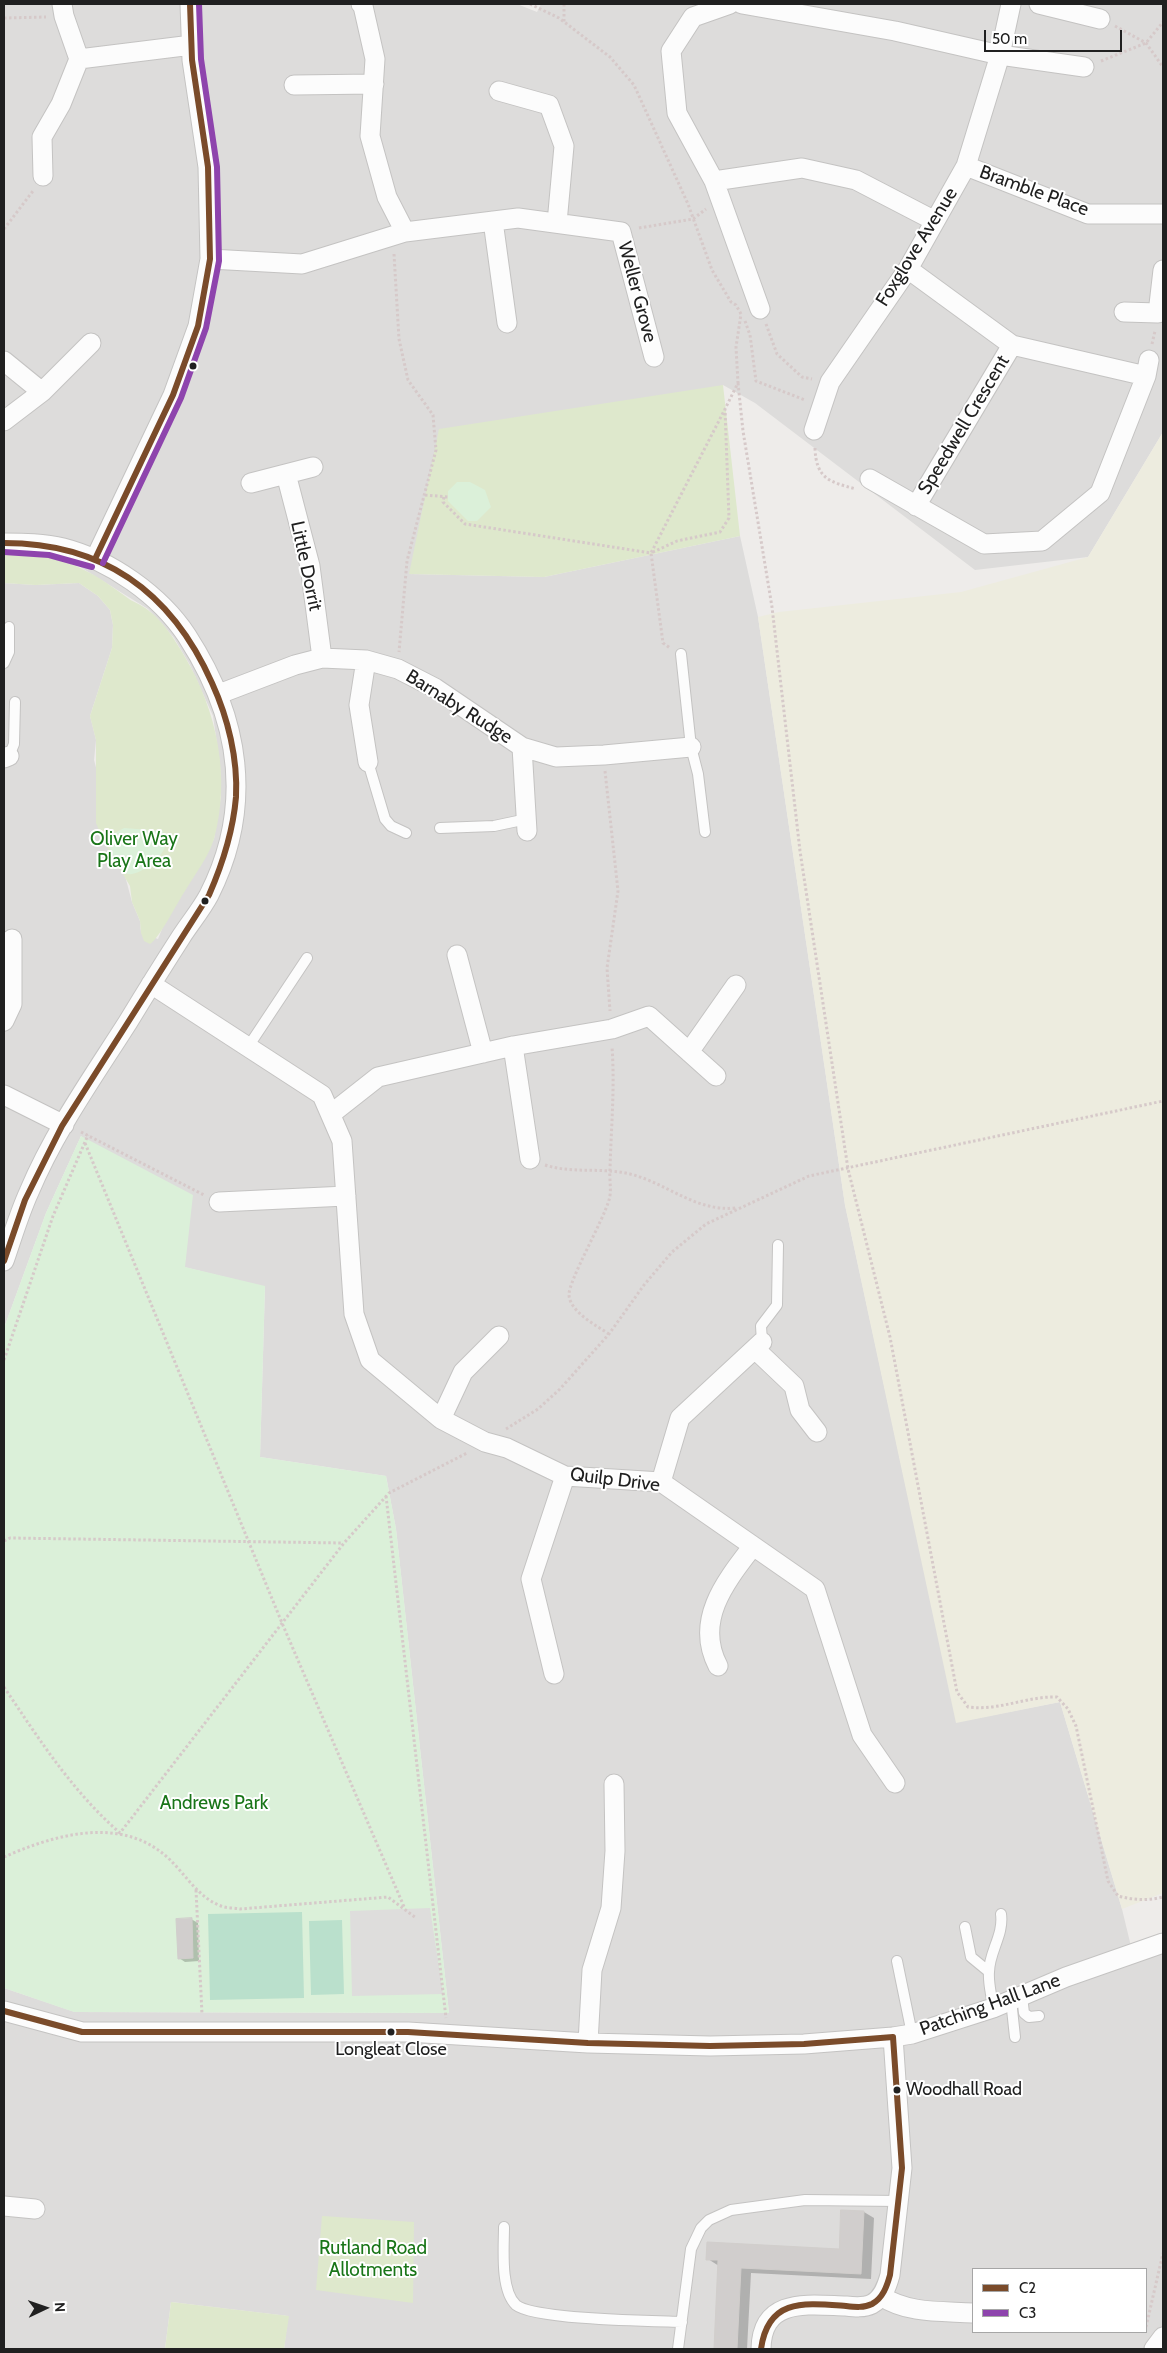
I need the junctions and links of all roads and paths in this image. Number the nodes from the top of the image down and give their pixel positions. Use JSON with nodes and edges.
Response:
{"nodes":[{"id":1,"x":190,"y":4,"type":"edge"},
{"id":2,"x":361,"y":4,"type":"edge"},
{"id":3,"x":530,"y":4,"type":"edge"},
{"id":4,"x":564,"y":4,"type":"edge"},
{"id":5,"x":730,"y":4,"type":"edge"},
{"id":6,"x":742,"y":4,"type":"edge"},
{"id":7,"x":1011,"y":4,"type":"edge"},
{"id":8,"x":1039,"y":4,"type":"edge"},
{"id":9,"x":63,"y":10,"type":"edge"},
{"id":10,"x":4,"y":18,"type":"edge"},
{"id":11,"x":1100,"y":19,"type":"joint"},
{"id":12,"x":564,"y":22,"type":"junction"},
{"id":13,"x":1163,"y":22,"type":"edge"},
{"id":14,"x":1146,"y":43,"type":"junction"},
{"id":15,"x":192,"y":45,"type":"junction"},
{"id":16,"x":1000,"y":55,"type":"junction"},
{"id":17,"x":79,"y":60,"type":"junction"},
{"id":18,"x":1163,"y":66,"type":"edge"},
{"id":19,"x":1084,"y":67,"type":"joint"},
{"id":20,"x":374,"y":84,"type":"junction"},
{"id":21,"x":294,"y":85,"type":"dead end"},
{"id":22,"x":499,"y":91,"type":"dead end"},
{"id":23,"x":966,"y":166,"type":"junction"},
{"id":24,"x":43,"y":176,"type":"joint"},
{"id":25,"x":714,"y":181,"type":"junction"},
{"id":26,"x":1163,"y":214,"type":"edge"},
{"id":27,"x":693,"y":219,"type":"junction"},
{"id":28,"x":493,"y":221,"type":"junction"},
{"id":29,"x":935,"y":221,"type":"junction"},
{"id":30,"x":557,"y":223,"type":"junction"},
{"id":31,"x":4,"y":229,"type":"edge"},
{"id":32,"x":622,"y":232,"type":"junction"},
{"id":33,"x":398,"y":234,"type":"junction"},
{"id":34,"x":210,"y":258,"type":"junction"},
{"id":35,"x":908,"y":269,"type":"junction"},
{"id":36,"x":1163,"y":270,"type":"edge"},
{"id":37,"x":736,"y":305,"type":"dead end"},
{"id":38,"x":760,"y":309,"type":"joint"},
{"id":39,"x":1124,"y":312,"type":"dead end"},
{"id":40,"x":1158,"y":313,"type":"junction"},
{"id":41,"x":741,"y":314,"type":"dead end"},
{"id":42,"x":507,"y":323,"type":"dead end"},
{"id":43,"x":91,"y":343,"type":"dead end"},
{"id":44,"x":1012,"y":345,"type":"junction"},
{"id":45,"x":654,"y":357,"type":"dead end"},
{"id":46,"x":4,"y":361,"type":"edge"},
{"id":47,"x":1148,"y":368,"type":"junction"},
{"id":48,"x":830,"y":382,"type":"junction"},
{"id":49,"x":738,"y":383,"type":"junction"},
{"id":50,"x":42,"y":392,"type":"junction"},
{"id":51,"x":725,"y":409,"type":"junction"},
{"id":52,"x":4,"y":421,"type":"edge"},
{"id":53,"x":814,"y":430,"type":"joint"},
{"id":54,"x":313,"y":467,"type":"dead end"},
{"id":55,"x":286,"y":474,"type":"junction"},
{"id":56,"x":870,"y":479,"type":"joint"},
{"id":57,"x":250,"y":483,"type":"dead end"},
{"id":58,"x":424,"y":494,"type":"junction"},
{"id":59,"x":916,"y":506,"type":"junction"},
{"id":60,"x":4,"y":543,"type":"edge"},
{"id":61,"x":651,"y":552,"type":"junction"},
{"id":62,"x":95,"y":559,"type":"junction"},
{"id":63,"x":9,"y":627,"type":"dead end"},
{"id":64,"x":681,"y":654,"type":"joint"},
{"id":65,"x":322,"y":658,"type":"junction"},
{"id":66,"x":366,"y":660,"type":"junction"},
{"id":67,"x":4,"y":663,"type":"edge"},
{"id":68,"x":398,"y":669,"type":"junction"},
{"id":69,"x":219,"y":694,"type":"junction"},
{"id":70,"x":15,"y":702,"type":"dead end"},
{"id":71,"x":522,"y":747,"type":"junction"},
{"id":72,"x":691,"y":747,"type":"junction"},
{"id":73,"x":604,"y":755,"type":"junction"},
{"id":74,"x":6,"y":757,"type":"edge"},
{"id":75,"x":368,"y":762,"type":"joint"},
{"id":76,"x":527,"y":825,"type":"joint"},
{"id":77,"x":440,"y":828,"type":"dead end"},
{"id":78,"x":406,"y":832,"type":"dead end"},
{"id":79,"x":706,"y":832,"type":"dead end"},
{"id":80,"x":12,"y":939,"type":"dead end"},
{"id":81,"x":457,"y":954,"type":"dead end"},
{"id":82,"x":307,"y":958,"type":"dead end"},
{"id":83,"x":151,"y":984,"type":"junction"},
{"id":84,"x":736,"y":985,"type":"dead end"},
{"id":85,"x":4,"y":1021,"type":"edge"},
{"id":86,"x":612,"y":1029,"type":"junction"},
{"id":87,"x":513,"y":1046,"type":"junction"},
{"id":88,"x":248,"y":1047,"type":"junction"},
{"id":89,"x":689,"y":1052,"type":"junction"},
{"id":90,"x":483,"y":1053,"type":"junction"},
{"id":91,"x":716,"y":1076,"type":"dead end"},
{"id":92,"x":4,"y":1095,"type":"edge"},
{"id":93,"x":1163,"y":1101,"type":"edge"},
{"id":94,"x":331,"y":1114,"type":"junction"},
{"id":95,"x":64,"y":1125,"type":"junction"},
{"id":96,"x":88,"y":1135,"type":"junction"},
{"id":97,"x":85,"y":1143,"type":"junction"},
{"id":98,"x":530,"y":1160,"type":"joint"},
{"id":99,"x":848,"y":1169,"type":"junction"},
{"id":100,"x":610,"y":1170,"type":"junction"},
{"id":101,"x":346,"y":1196,"type":"junction"},
{"id":102,"x":218,"y":1202,"type":"joint"},
{"id":103,"x":739,"y":1208,"type":"junction"},
{"id":104,"x":778,"y":1245,"type":"dead end"},
{"id":105,"x":4,"y":1261,"type":"edge"},
{"id":106,"x":609,"y":1334,"type":"junction"},
{"id":107,"x":500,"y":1336,"type":"dead end"},
{"id":108,"x":758,"y":1345,"type":"junction"},
{"id":109,"x":4,"y":1360,"type":"edge"},
{"id":110,"x":441,"y":1419,"type":"junction"},
{"id":111,"x":817,"y":1432,"type":"dead end"},
{"id":112,"x":485,"y":1442,"type":"junction"},
{"id":113,"x":565,"y":1476,"type":"junction"},
{"id":114,"x":661,"y":1482,"type":"junction"},
{"id":115,"x":386,"y":1496,"type":"junction"},
{"id":116,"x":4,"y":1541,"type":"edge"},
{"id":117,"x":248,"y":1542,"type":"junction"},
{"id":118,"x":344,"y":1543,"type":"junction"},
{"id":119,"x":753,"y":1546,"type":"junction"},
{"id":120,"x":282,"y":1623,"type":"junction"},
{"id":121,"x":718,"y":1666,"type":"dead end"},
{"id":122,"x":554,"y":1674,"type":"dead end"},
{"id":123,"x":4,"y":1687,"type":"edge"},
{"id":124,"x":895,"y":1783,"type":"dead end"},
{"id":125,"x":614,"y":1784,"type":"dead end"},
{"id":126,"x":120,"y":1833,"type":"junction"},
{"id":127,"x":4,"y":1857,"type":"edge"},
{"id":128,"x":196,"y":1889,"type":"junction"},
{"id":129,"x":1163,"y":1897,"type":"edge"},
{"id":130,"x":405,"y":1909,"type":"junction"},
{"id":131,"x":1001,"y":1914,"type":"dead end"},
{"id":132,"x":416,"y":1918,"type":"dead end"},
{"id":133,"x":965,"y":1927,"type":"dead end"},
{"id":134,"x":1163,"y":1943,"type":"edge"},
{"id":135,"x":897,"y":1961,"type":"dead end"},
{"id":136,"x":988,"y":1971,"type":"junction"},
{"id":137,"x":1017,"y":1998,"type":"junction"},
{"id":138,"x":993,"y":2008,"type":"junction"},
{"id":139,"x":4,"y":2011,"type":"edge"},
{"id":140,"x":1039,"y":2016,"type":"dead end"},
{"id":141,"x":203,"y":2031,"type":"junction"},
{"id":142,"x":447,"y":2034,"type":"junction"},
{"id":143,"x":902,"y":2036,"type":"junction"},
{"id":144,"x":1015,"y":2037,"type":"dead end"},
{"id":145,"x":588,"y":2043,"type":"junction"},
{"id":146,"x":899,"y":2202,"type":"junction"},
{"id":147,"x":4,"y":2206,"type":"edge"},
{"id":148,"x":35,"y":2209,"type":"dead end"},
{"id":149,"x":504,"y":2227,"type":"dead end"},
{"id":150,"x":1163,"y":2254,"type":"edge"},
{"id":151,"x":881,"y":2296,"type":"junction"},
{"id":152,"x":972,"y":2312,"type":"edge"},
{"id":153,"x":682,"y":2322,"type":"junction"},
{"id":154,"x":1147,"y":2323,"type":"edge"},
{"id":155,"x":1163,"y":2336,"type":"edge"},
{"id":156,"x":678,"y":2349,"type":"edge"},
{"id":157,"x":761,"y":2349,"type":"edge"},
{"id":158,"x":1154,"y":2349,"type":"edge"}],
"edges":[{"from":1,"to":15,"type":"street"},
{"from":2,"to":20,"type":"street"},
{"from":3,"to":12,"type":"path"},
{"from":4,"to":12,"type":"path"},
{"from":5,"to":25,"type":"street"},
{"from":6,"to":16,"type":"street"},
{"from":7,"to":16,"type":"street","name":"Foxglove Avenue"},
{"from":8,"to":11,"type":"street"},
{"from":9,"to":10,"type":"path"},
{"from":9,"to":17,"type":"street"},
{"from":11,"to":14,"type":"path"},
{"from":12,"to":27,"type":"path"},
{"from":13,"to":14,"type":"path"},
{"from":14,"to":18,"type":"path"},
{"from":14,"to":19,"type":"path"},
{"from":15,"to":17,"type":"street"},
{"from":15,"to":34,"type":"street"},
{"from":16,"to":19,"type":"street"},
{"from":16,"to":23,"type":"street","name":"Foxglove Avenue"},
{"from":17,"to":24,"type":"street"},
{"from":20,"to":21,"type":"street"},
{"from":20,"to":33,"type":"street"},
{"from":22,"to":30,"type":"street"},
{"from":23,"to":26,"type":"street","name":"Bramble Place"},
{"from":23,"to":29,"type":"street","name":"Foxglove Avenue"},
{"from":24,"to":31,"type":"path"},
{"from":25,"to":29,"type":"street"},
{"from":25,"to":38,"type":"street"},
{"from":27,"to":32,"type":"path"},
{"from":27,"to":37,"type":"path"},
{"from":28,"to":30,"type":"street","name":"Weller Grove"},
{"from":28,"to":33,"type":"street","name":"Weller Grove"},
{"from":28,"to":42,"type":"street"},
{"from":29,"to":35,"type":"street","name":"Foxglove Avenue"},
{"from":30,"to":32,"type":"street","name":"Weller Grove"},
{"from":32,"to":45,"type":"street","name":"Weller Grove"},
{"from":33,"to":34,"type":"street","name":"Weller Grove"},
{"from":33,"to":58,"type":"path"},
{"from":34,"to":62,"type":"street"},
{"from":35,"to":44,"type":"street","name":"Speedwell Crescent"},
{"from":35,"to":48,"type":"street","name":"Foxglove Avenue"},
{"from":36,"to":40,"type":"street"},
{"from":38,"to":48,"type":"path"},
{"from":39,"to":40,"type":"street"},
{"from":40,"to":47,"type":"path"},
{"from":41,"to":49,"type":"path"},
{"from":43,"to":50,"type":"street"},
{"from":44,"to":47,"type":"street","name":"Speedwell Crescent"},
{"from":44,"to":59,"type":"street","name":"Speedwell Crescent"},
{"from":46,"to":50,"type":"street"},
{"from":47,"to":59,"type":"street","name":"Speedwell Crescent"},
{"from":48,"to":53,"type":"street","name":"Foxglove Avenue"},
{"from":49,"to":51,"type":"path"},
{"from":49,"to":99,"type":"path"},
{"from":50,"to":52,"type":"street"},
{"from":51,"to":61,"type":"path"},
{"from":51,"to":61,"type":"path"},
{"from":53,"to":56,"type":"path"},
{"from":54,"to":55,"type":"street"},
{"from":55,"to":57,"type":"street"},
{"from":55,"to":65,"type":"street","name":"Little Dorrit"},
{"from":56,"to":59,"type":"street","name":"Speedwell Crescent"},
{"from":58,"to":61,"type":"path"},
{"from":58,"to":68,"type":"path"},
{"from":60,"to":62,"type":"street"},
{"from":61,"to":64,"type":"path"},
{"from":62,"to":69,"type":"street"},
{"from":63,"to":67,"type":"lane"},
{"from":64,"to":72,"type":"lane"},
{"from":65,"to":66,"type":"street","name":"Barnaby Rudge"},
{"from":65,"to":69,"type":"street","name":"Barnaby Rudge"},
{"from":66,"to":68,"type":"street","name":"Barnaby Rudge"},
{"from":66,"to":75,"type":"street"},
{"from":68,"to":71,"type":"street","name":"Barnaby Rudge"},
{"from":69,"to":83,"type":"street"},
{"from":70,"to":74,"type":"lane"},
{"from":71,"to":73,"type":"street","name":"Barnaby Rudge"},
{"from":71,"to":76,"type":"street","name":"Barnaby Rudge"},
{"from":72,"to":73,"type":"street","name":"Barnaby Rudge"},
{"from":72,"to":79,"type":"lane"},
{"from":73,"to":86,"type":"path"},
{"from":75,"to":78,"type":"lane"},
{"from":76,"to":77,"type":"lane"},
{"from":80,"to":85,"type":"street"},
{"from":81,"to":90,"type":"street"},
{"from":82,"to":88,"type":"lane"},
{"from":83,"to":88,"type":"street","name":"Quilp Drive"},
{"from":83,"to":95,"type":"street"},
{"from":84,"to":89,"type":"street"},
{"from":86,"to":87,"type":"street"},
{"from":86,"to":89,"type":"street"},
{"from":86,"to":100,"type":"path"},
{"from":87,"to":90,"type":"street"},
{"from":87,"to":98,"type":"street"},
{"from":88,"to":94,"type":"street","name":"Quilp Drive"},
{"from":89,"to":91,"type":"street"},
{"from":90,"to":94,"type":"street"},
{"from":92,"to":95,"type":"street"},
{"from":93,"to":99,"type":"path"},
{"from":94,"to":101,"type":"street","name":"Quilp Drive"},
{"from":95,"to":96,"type":"path"},
{"from":95,"to":105,"type":"street"},
{"from":96,"to":97,"type":"path"},
{"from":96,"to":102,"type":"path"},
{"from":97,"to":109,"type":"path"},
{"from":97,"to":117,"type":"path"},
{"from":98,"to":100,"type":"path"},
{"from":99,"to":103,"type":"path"},
{"from":99,"to":129,"type":"path"},
{"from":100,"to":103,"type":"path"},
{"from":100,"to":106,"type":"path"},
{"from":101,"to":102,"type":"street"},
{"from":101,"to":110,"type":"street","name":"Quilp Drive"},
{"from":103,"to":106,"type":"path"},
{"from":104,"to":108,"type":"lane"},
{"from":106,"to":112,"type":"path"},
{"from":107,"to":110,"type":"street"},
{"from":108,"to":111,"type":"street"},
{"from":108,"to":114,"type":"street"},
{"from":110,"to":112,"type":"street","name":"Quilp Drive"},
{"from":112,"to":113,"type":"street","name":"Quilp Drive"},
{"from":112,"to":115,"type":"path"},
{"from":113,"to":114,"type":"street","name":"Quilp Drive"},
{"from":113,"to":122,"type":"street"},
{"from":114,"to":119,"type":"street","name":"Quilp Drive"},
{"from":115,"to":118,"type":"path"},
{"from":115,"to":142,"type":"path"},
{"from":116,"to":117,"type":"path"},
{"from":117,"to":118,"type":"path"},
{"from":117,"to":120,"type":"path"},
{"from":118,"to":120,"type":"path"},
{"from":119,"to":121,"type":"street"},
{"from":119,"to":124,"type":"street","name":"Quilp Drive"},
{"from":120,"to":126,"type":"path"},
{"from":120,"to":130,"type":"path"},
{"from":123,"to":126,"type":"path"},
{"from":125,"to":145,"type":"street"},
{"from":126,"to":127,"type":"path"},
{"from":126,"to":128,"type":"path"},
{"from":128,"to":130,"type":"path"},
{"from":128,"to":141,"type":"path"},
{"from":130,"to":132,"type":"path"},
{"from":131,"to":136,"type":"lane"},
{"from":133,"to":136,"type":"lane"},
{"from":134,"to":137,"type":"street","name":"Patching Hall Lane"},
{"from":135,"to":143,"type":"lane"},
{"from":136,"to":138,"type":"lane"},
{"from":137,"to":138,"type":"street","name":"Patching Hall Lane"},
{"from":137,"to":140,"type":"lane"},
{"from":137,"to":144,"type":"lane"},
{"from":138,"to":143,"type":"street","name":"Patching Hall Lane"},
{"from":139,"to":141,"type":"street","name":"Patching Hall Lane"},
{"from":141,"to":142,"type":"street","name":"Patching Hall Lane"},
{"from":142,"to":145,"type":"street","name":"Patching Hall Lane"},
{"from":143,"to":145,"type":"street","name":"Patching Hall Lane"},
{"from":143,"to":146,"type":"street"},
{"from":146,"to":151,"type":"street"},
{"from":146,"to":153,"type":"lane"},
{"from":147,"to":148,"type":"street"},
{"from":149,"to":153,"type":"lane"},
{"from":150,"to":154,"type":"path"},
{"from":151,"to":152,"type":"street"},
{"from":151,"to":157,"type":"street"},
{"from":153,"to":156,"type":"lane"},
{"from":155,"to":158,"type":"street"}]}
